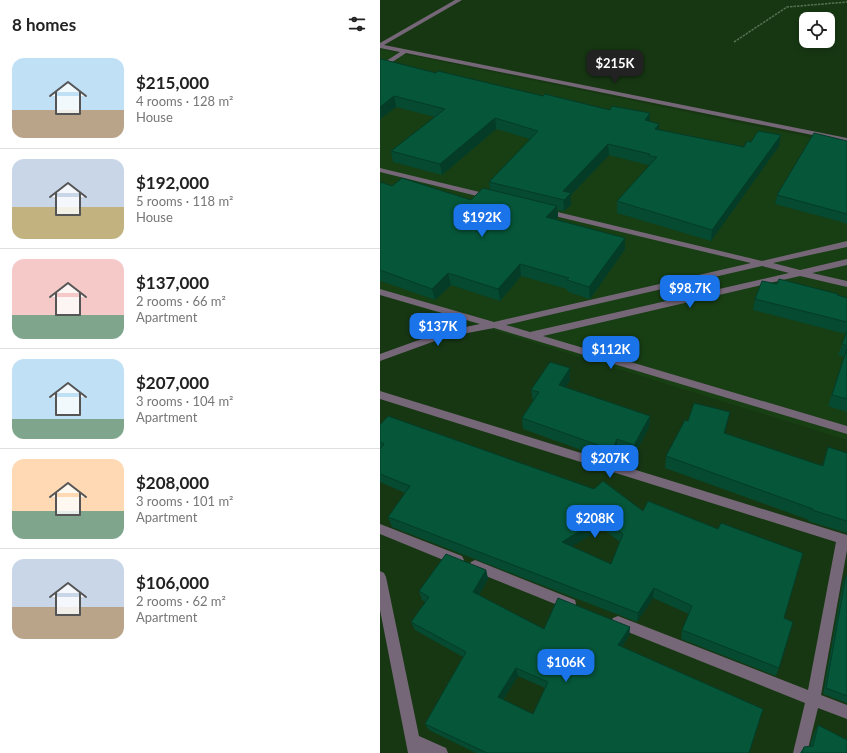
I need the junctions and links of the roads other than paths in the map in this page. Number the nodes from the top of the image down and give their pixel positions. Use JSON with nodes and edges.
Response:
{"nodes":[{"id":1,"x":458,"y":0,"type":"edge"},
{"id":2,"x":380,"y":45,"type":"edge"},
{"id":3,"x":405,"y":51,"type":"junction"},
{"id":4,"x":380,"y":68,"type":"edge"},
{"id":5,"x":847,"y":140,"type":"edge"},
{"id":6,"x":380,"y":170,"type":"edge"},
{"id":7,"x":494,"y":198,"type":"edge"},
{"id":8,"x":540,"y":209,"type":"edge"},
{"id":9,"x":847,"y":244,"type":"edge"},
{"id":10,"x":847,"y":262,"type":"edge"},
{"id":11,"x":761,"y":263,"type":"junction"},
{"id":12,"x":775,"y":267,"type":"junction"},
{"id":13,"x":799,"y":272,"type":"junction"},
{"id":14,"x":763,"y":281,"type":"junction"},
{"id":15,"x":847,"y":284,"type":"edge"},
{"id":16,"x":380,"y":292,"type":"edge"},
{"id":17,"x":493,"y":325,"type":"junction"},
{"id":18,"x":529,"y":335,"type":"junction"},
{"id":19,"x":380,"y":358,"type":"edge"},
{"id":20,"x":380,"y":396,"type":"edge"},
{"id":21,"x":847,"y":430,"type":"edge"},
{"id":22,"x":380,"y":529,"type":"edge"},
{"id":23,"x":845,"y":540,"type":"edge"},
{"id":24,"x":380,"y":577,"type":"edge"},
{"id":25,"x":578,"y":607,"type":"edge"},
{"id":26,"x":608,"y":618,"type":"edge"},
{"id":27,"x":813,"y":699,"type":"junction"},
{"id":28,"x":847,"y":712,"type":"edge"},
{"id":29,"x":414,"y":747,"type":"edge"},
{"id":30,"x":440,"y":753,"type":"edge"},
{"id":31,"x":800,"y":753,"type":"edge"}],
"edges":[{"from":1,"to":2,"type":"street"},
{"from":2,"to":3,"type":"street"},
{"from":3,"to":4,"type":"street"},
{"from":3,"to":5,"type":"street"},
{"from":6,"to":7,"type":"street"},
{"from":8,"to":11,"type":"street"},
{"from":9,"to":11,"type":"street"},
{"from":10,"to":13,"type":"street"},
{"from":11,"to":12,"type":"street"},
{"from":11,"to":17,"type":"street"},
{"from":12,"to":13,"type":"street"},
{"from":12,"to":14,"type":"street"},
{"from":13,"to":14,"type":"street"},
{"from":13,"to":15,"type":"street"},
{"from":14,"to":18,"type":"street"},
{"from":16,"to":17,"type":"street"},
{"from":17,"to":18,"type":"street"},
{"from":17,"to":19,"type":"street"},
{"from":18,"to":21,"type":"street"},
{"from":20,"to":23,"type":"street"},
{"from":22,"to":25,"type":"street"},
{"from":23,"to":27,"type":"street"},
{"from":24,"to":29,"type":"street"},
{"from":26,"to":27,"type":"street"},
{"from":27,"to":28,"type":"street"},
{"from":27,"to":31,"type":"street"},
{"from":29,"to":30,"type":"street"}]}
